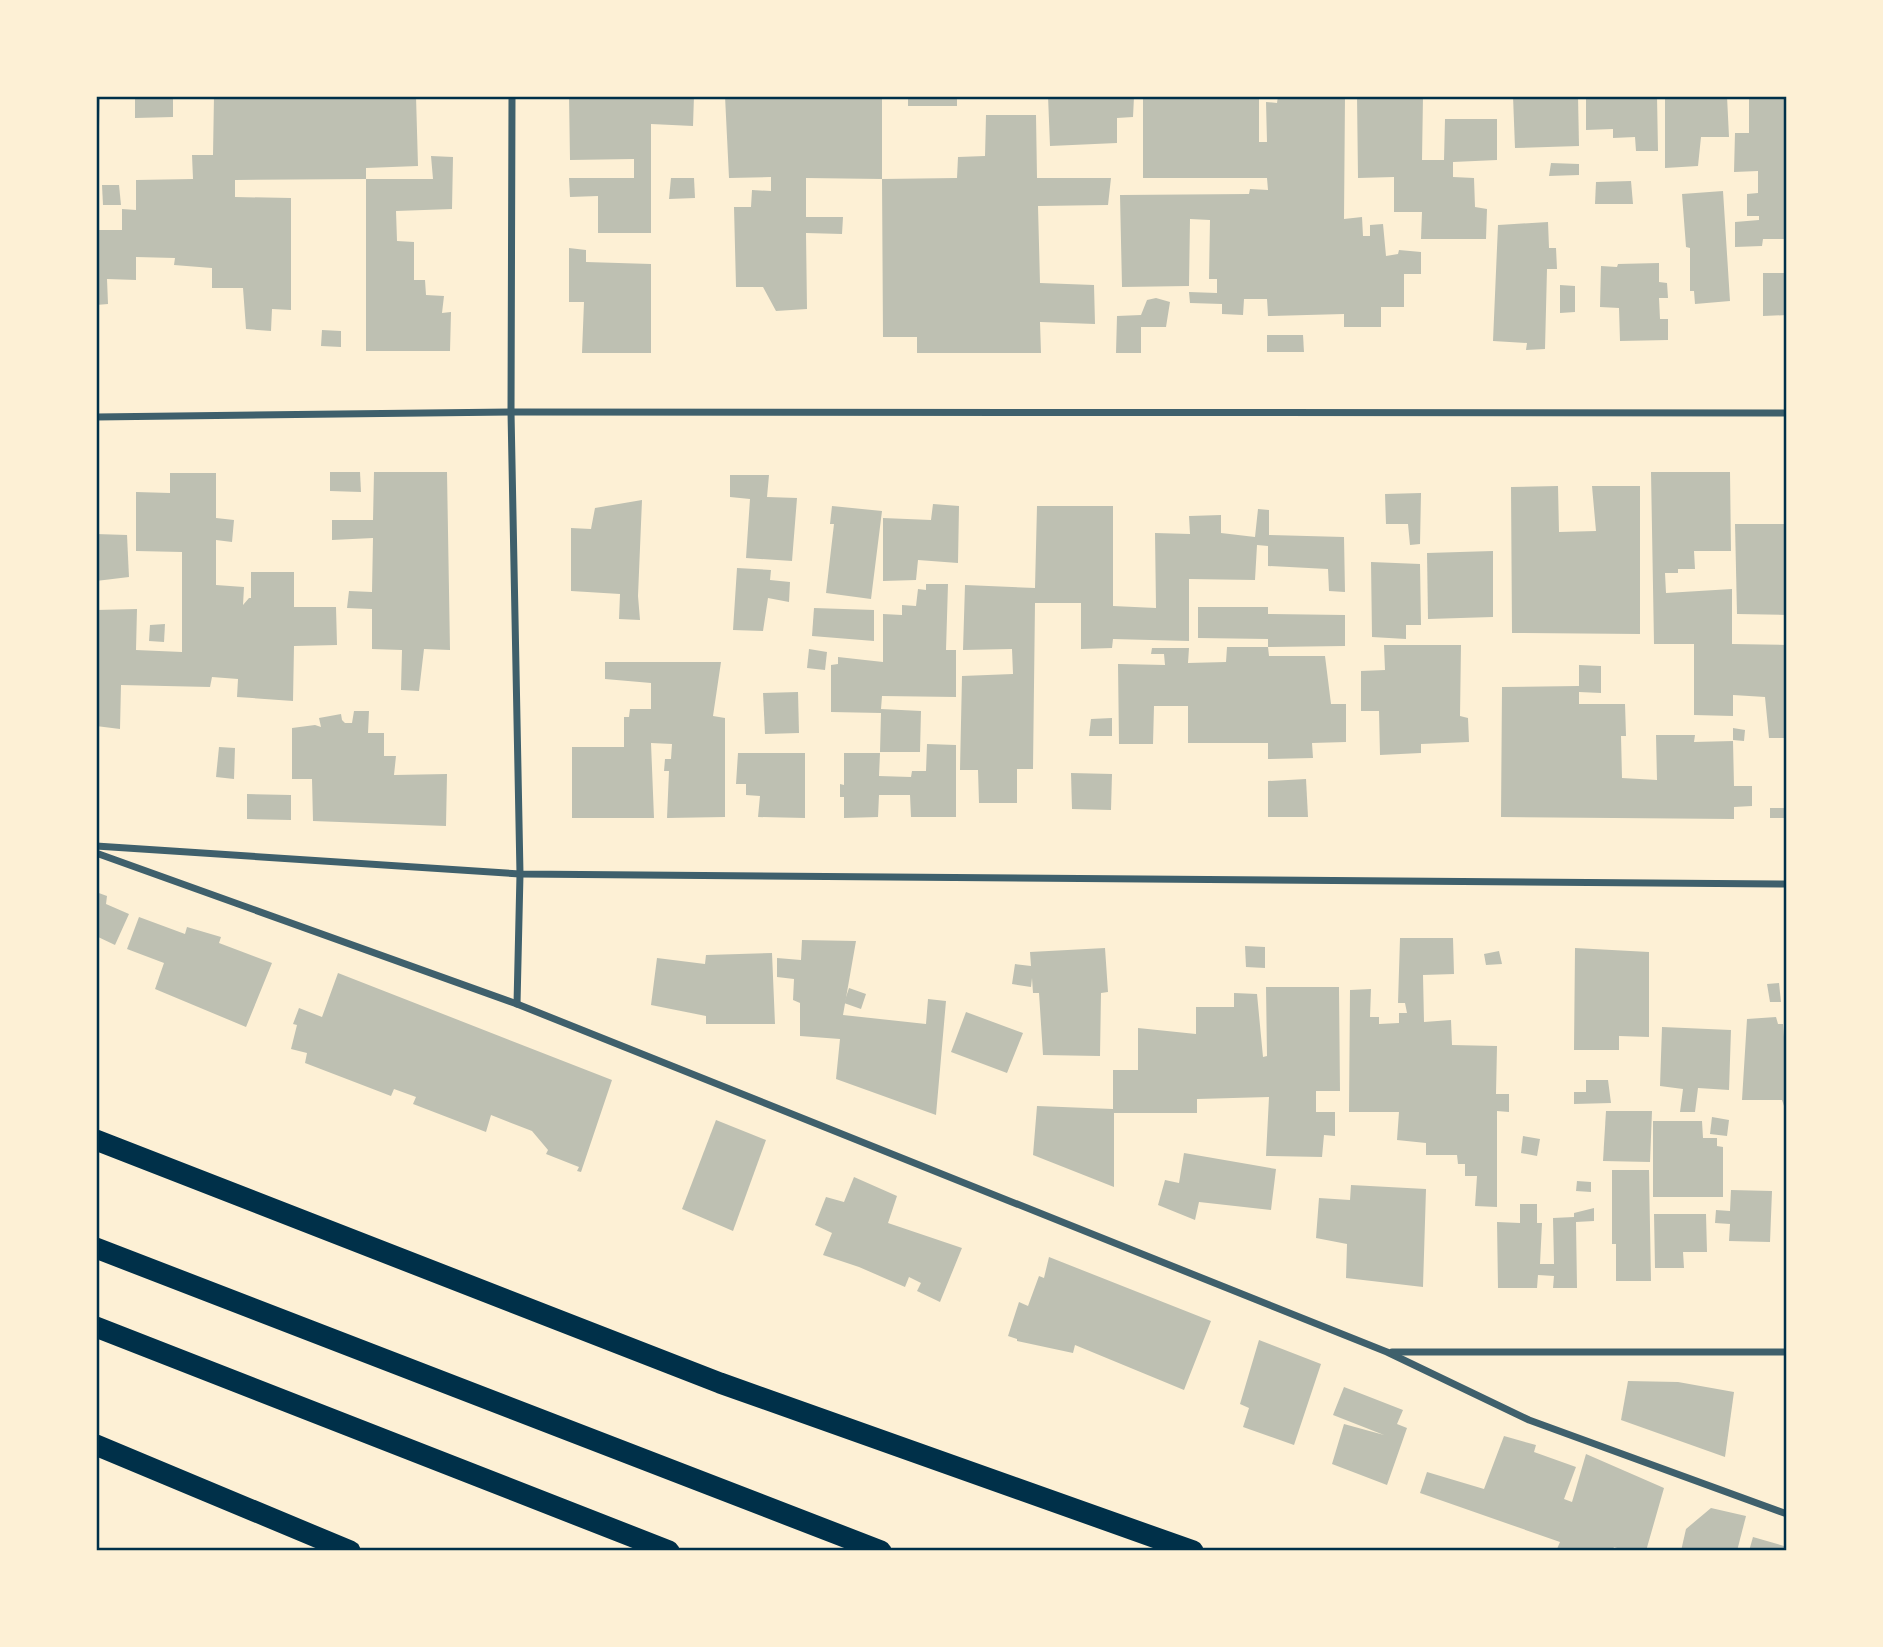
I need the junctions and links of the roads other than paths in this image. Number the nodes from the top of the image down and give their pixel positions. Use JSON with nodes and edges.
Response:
{"nodes":[{"id":1,"x":512,"y":96,"type":"edge"},
{"id":2,"x":511,"y":412,"type":"junction"},
{"id":3,"x":1787,"y":413,"type":"edge"},
{"id":4,"x":96,"y":417,"type":"edge"},
{"id":5,"x":96,"y":846,"type":"edge"},
{"id":6,"x":96,"y":853,"type":"edge"},
{"id":7,"x":520,"y":874,"type":"junction"},
{"id":8,"x":1787,"y":884,"type":"edge"},
{"id":9,"x":517,"y":1004,"type":"junction"},
{"id":10,"x":96,"y":1140,"type":"edge"},
{"id":11,"x":96,"y":1248,"type":"edge"},
{"id":12,"x":96,"y":1328,"type":"edge"},
{"id":13,"x":1387,"y":1352,"type":"junction"},
{"id":14,"x":1787,"y":1352,"type":"edge"},
{"id":15,"x":96,"y":1445,"type":"edge"},
{"id":16,"x":1787,"y":1514,"type":"edge"},
{"id":17,"x":347,"y":1549,"type":"edge"},
{"id":18,"x":669,"y":1551,"type":"edge"},
{"id":19,"x":881,"y":1551,"type":"edge"},
{"id":20,"x":1193,"y":1551,"type":"edge"}],
"edges":[{"from":1,"to":2,"type":"street"},
{"from":2,"to":3,"type":"street"},
{"from":2,"to":4,"type":"street"},
{"from":2,"to":7,"type":"street"},
{"from":5,"to":7,"type":"street"},
{"from":6,"to":9,"type":"street"},
{"from":7,"to":8,"type":"street"},
{"from":7,"to":9,"type":"street"},
{"from":9,"to":13,"type":"street"},
{"from":10,"to":20,"type":"highway"},
{"from":11,"to":19,"type":"highway"},
{"from":12,"to":18,"type":"highway"},
{"from":13,"to":14,"type":"street"},
{"from":13,"to":16,"type":"street"},
{"from":15,"to":17,"type":"highway"}]}
